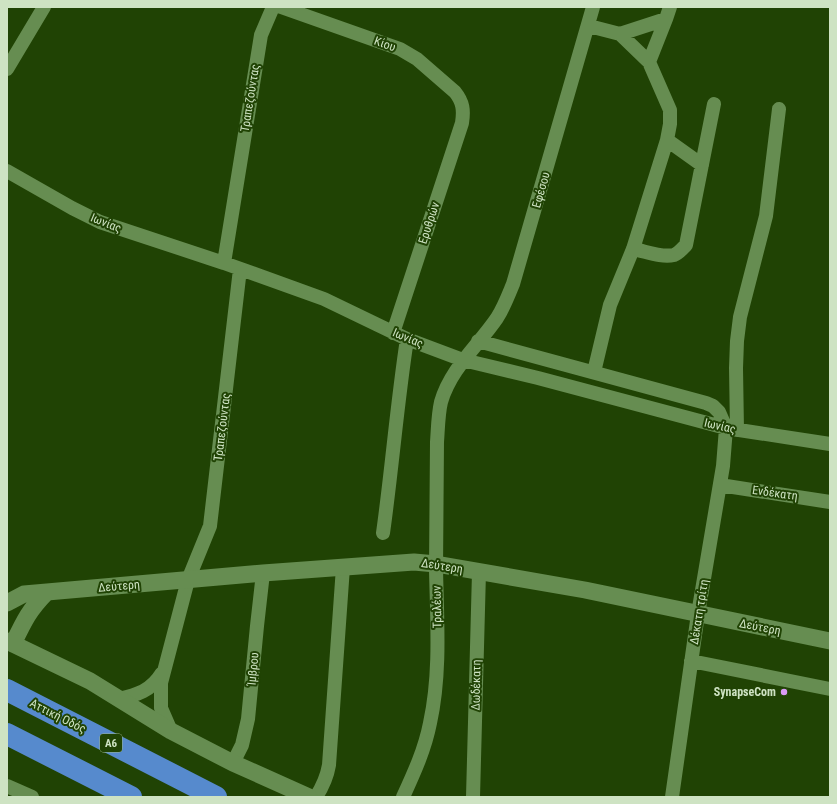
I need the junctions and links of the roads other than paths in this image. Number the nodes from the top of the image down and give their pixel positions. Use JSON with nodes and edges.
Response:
{"nodes":[{"id":1,"x":44,"y":7,"type":"edge"},
{"id":2,"x":273,"y":7,"type":"edge"},
{"id":3,"x":281,"y":7,"type":"edge"},
{"id":4,"x":593,"y":7,"type":"edge"},
{"id":5,"x":668,"y":13,"type":"edge"},
{"id":6,"x":589,"y":26,"type":"junction"},
{"id":7,"x":620,"y":34,"type":"junction"},
{"id":8,"x":649,"y":62,"type":"junction"},
{"id":9,"x":7,"y":69,"type":"edge"},
{"id":10,"x":714,"y":104,"type":"dead end"},
{"id":11,"x":779,"y":109,"type":"dead end"},
{"id":12,"x":464,"y":114,"type":"joint"},
{"id":13,"x":667,"y":140,"type":"junction"},
{"id":14,"x":702,"y":165,"type":"junction"},
{"id":15,"x":7,"y":171,"type":"edge"},
{"id":16,"x":632,"y":249,"type":"junction"},
{"id":17,"x":224,"y":263,"type":"junction"},
{"id":18,"x":240,"y":270,"type":"junction"},
{"id":19,"x":393,"y":333,"type":"junction"},
{"id":20,"x":407,"y":339,"type":"junction"},
{"id":21,"x":478,"y":341,"type":"junction"},
{"id":22,"x":463,"y":360,"type":"junction"},
{"id":23,"x":594,"y":372,"type":"junction"},
{"id":24,"x":731,"y":429,"type":"junction"},
{"id":25,"x":830,"y":444,"type":"edge"},
{"id":26,"x":720,"y":485,"type":"junction"},
{"id":27,"x":830,"y":502,"type":"edge"},
{"id":28,"x":383,"y":533,"type":"dead end"},
{"id":29,"x":436,"y":564,"type":"junction"},
{"id":30,"x":343,"y":567,"type":"junction"},
{"id":31,"x":478,"y":572,"type":"junction"},
{"id":32,"x":263,"y":573,"type":"junction"},
{"id":33,"x":188,"y":580,"type":"junction"},
{"id":34,"x":48,"y":592,"type":"junction"},
{"id":35,"x":24,"y":594,"type":"junction"},
{"id":36,"x":7,"y":596,"type":"edge"},
{"id":37,"x":7,"y":603,"type":"edge"},
{"id":38,"x":698,"y":614,"type":"junction"},
{"id":39,"x":830,"y":641,"type":"edge"},
{"id":40,"x":10,"y":642,"type":"edge"},
{"id":41,"x":691,"y":662,"type":"junction"},
{"id":42,"x":163,"y":671,"type":"junction"},
{"id":43,"x":830,"y":689,"type":"edge"},
{"id":44,"x":7,"y":690,"type":"edge"},
{"id":45,"x":118,"y":699,"type":"junction"},
{"id":46,"x":171,"y":731,"type":"junction"},
{"id":47,"x":7,"y":734,"type":"edge"},
{"id":48,"x":233,"y":763,"type":"junction"},
{"id":49,"x":7,"y":786,"type":"edge"},
{"id":50,"x":32,"y":797,"type":"edge"},
{"id":51,"x":131,"y":797,"type":"edge"},
{"id":52,"x":216,"y":797,"type":"edge"},
{"id":53,"x":309,"y":797,"type":"edge"},
{"id":54,"x":316,"y":797,"type":"edge"},
{"id":55,"x":403,"y":797,"type":"edge"},
{"id":56,"x":473,"y":797,"type":"edge"},
{"id":57,"x":672,"y":797,"type":"edge"}],
"edges":[{"from":1,"to":9,"type":"street"},
{"from":2,"to":17,"type":"street","name":"Τραπεζούντας"},
{"from":3,"to":12,"type":"street","name":"Κίου"},
{"from":4,"to":6,"type":"street","name":"Εφέσου"},
{"from":5,"to":7,"type":"street"},
{"from":5,"to":8,"type":"street"},
{"from":6,"to":7,"type":"street"},
{"from":6,"to":21,"type":"street","name":"Εφέσου"},
{"from":7,"to":8,"type":"street"},
{"from":8,"to":13,"type":"street"},
{"from":10,"to":14,"type":"street"},
{"from":11,"to":24,"type":"street","name":"Δέκατη τρίτη"},
{"from":12,"to":19,"type":"street","name":"Ερυθρών"},
{"from":13,"to":14,"type":"street"},
{"from":13,"to":16,"type":"street"},
{"from":14,"to":16,"type":"street"},
{"from":15,"to":17,"type":"street","name":"Ιωνίας"},
{"from":16,"to":23,"type":"street"},
{"from":17,"to":18,"type":"street","name":"Ιωνίας"},
{"from":18,"to":19,"type":"street","name":"Ιωνίας"},
{"from":18,"to":33,"type":"street","name":"Τραπεζούντας"},
{"from":19,"to":20,"type":"street","name":"Ιωνίας"},
{"from":20,"to":22,"type":"street","name":"Ιωνίας"},
{"from":20,"to":28,"type":"street"},
{"from":21,"to":22,"type":"street","name":"Εφέσου"},
{"from":21,"to":23,"type":"street"},
{"from":22,"to":24,"type":"street","name":"Ιωνίας"},
{"from":22,"to":29,"type":"street","name":"Τραλέων"},
{"from":23,"to":24,"type":"street"},
{"from":24,"to":25,"type":"street","name":"Ιωνίας"},
{"from":24,"to":26,"type":"street","name":"Δέκατη τρίτη"},
{"from":26,"to":27,"type":"street","name":"Ενδέκατη"},
{"from":26,"to":38,"type":"street","name":"Δέκατη τρίτη"},
{"from":29,"to":30,"type":"street","name":"Δεύτερη"},
{"from":29,"to":31,"type":"street","name":"Δεύτερη"},
{"from":29,"to":55,"type":"street","name":"Τραλέων"},
{"from":30,"to":32,"type":"street","name":"Δεύτερη"},
{"from":30,"to":54,"type":"street"},
{"from":31,"to":38,"type":"street","name":"Δεύτερη"},
{"from":31,"to":56,"type":"street","name":"Δωδέκατη"},
{"from":32,"to":33,"type":"street","name":"Δεύτερη"},
{"from":32,"to":48,"type":"street","name":"Ίμβρου"},
{"from":33,"to":34,"type":"street","name":"Δεύτερη"},
{"from":33,"to":42,"type":"street","name":"Τραπεζούντας"},
{"from":34,"to":35,"type":"street","name":"Δεύτερη"},
{"from":34,"to":40,"type":"street"},
{"from":35,"to":36,"type":"street"},
{"from":35,"to":37,"type":"street","name":"Δεύτερη"},
{"from":38,"to":39,"type":"street","name":"Δεύτερη"},
{"from":38,"to":41,"type":"street","name":"Δέκατη τρίτη"},
{"from":40,"to":45,"type":"street"},
{"from":41,"to":43,"type":"street"},
{"from":41,"to":57,"type":"street","name":"Δέκατη τρίτη"},
{"from":42,"to":45,"type":"street"},
{"from":42,"to":46,"type":"street"},
{"from":44,"to":52,"type":"highway","name":"Αττική Οδός","number":"Α6"},
{"from":45,"to":46,"type":"street"},
{"from":46,"to":48,"type":"street"},
{"from":47,"to":51,"type":"highway"},
{"from":48,"to":53,"type":"street"},
{"from":49,"to":50,"type":"street"}]}
